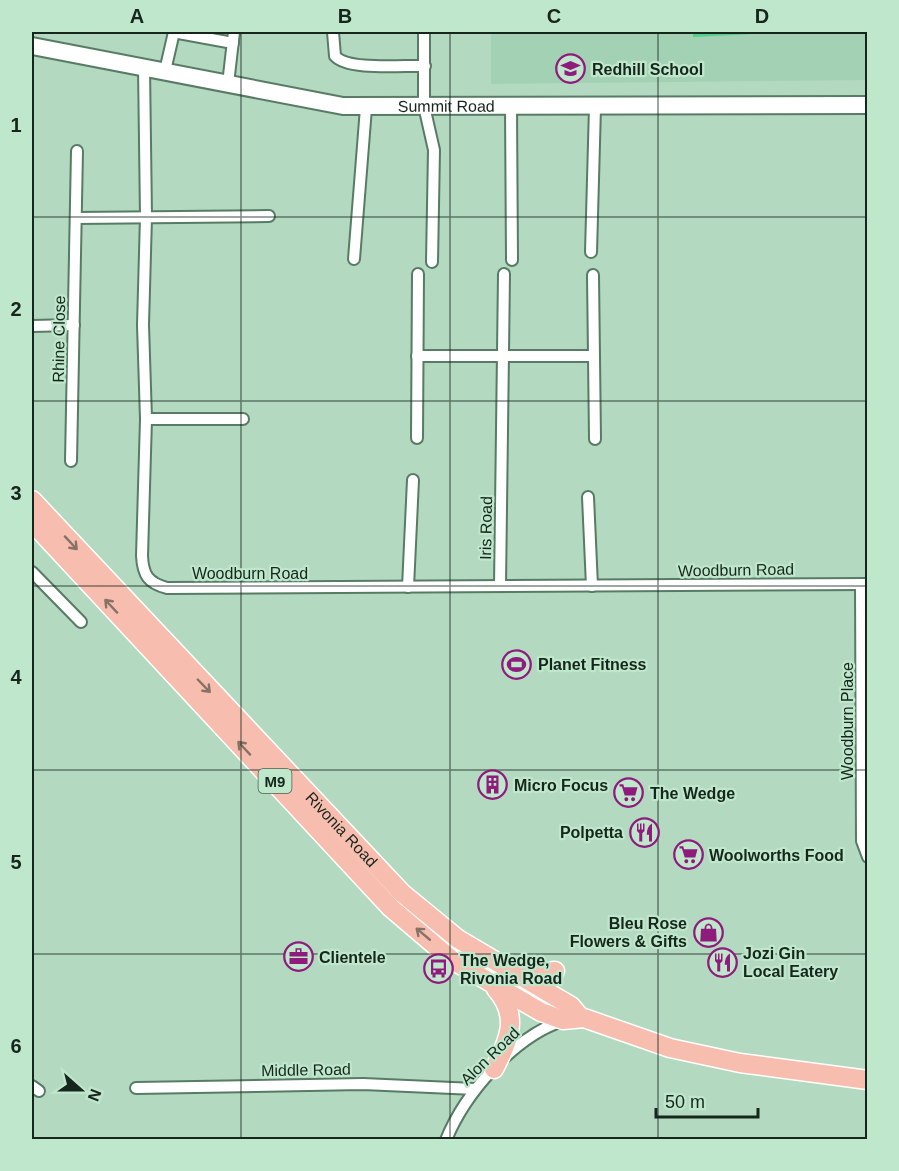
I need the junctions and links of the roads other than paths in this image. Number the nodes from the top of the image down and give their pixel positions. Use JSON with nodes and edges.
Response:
{"nodes":[{"id":1,"x":173,"y":32,"type":"edge"},
{"id":2,"x":234,"y":32,"type":"edge"},
{"id":3,"x":333,"y":32,"type":"edge"},
{"id":4,"x":424,"y":32,"type":"edge"},
{"id":5,"x":233,"y":43,"type":"junction"},
{"id":6,"x":32,"y":46,"type":"edge"},
{"id":7,"x":425,"y":66,"type":"junction"},
{"id":8,"x":144,"y":67,"type":"junction"},
{"id":9,"x":165,"y":71,"type":"junction"},
{"id":10,"x":228,"y":84,"type":"junction"},
{"id":11,"x":867,"y":105,"type":"edge"},
{"id":12,"x":424,"y":106,"type":"junction"},
{"id":13,"x":511,"y":107,"type":"junction"},
{"id":14,"x":595,"y":107,"type":"junction"},
{"id":15,"x":366,"y":108,"type":"junction"},
{"id":16,"x":77,"y":151,"type":"dead end"},
{"id":17,"x":268,"y":216,"type":"dead end"},
{"id":18,"x":146,"y":217,"type":"junction"},
{"id":19,"x":76,"y":218,"type":"junction"},
{"id":20,"x":591,"y":252,"type":"dead end"},
{"id":21,"x":354,"y":259,"type":"dead end"},
{"id":22,"x":512,"y":260,"type":"dead end"},
{"id":23,"x":432,"y":262,"type":"dead end"},
{"id":24,"x":418,"y":274,"type":"dead end"},
{"id":25,"x":504,"y":274,"type":"dead end"},
{"id":26,"x":593,"y":275,"type":"dead end"},
{"id":27,"x":74,"y":325,"type":"junction"},
{"id":28,"x":32,"y":326,"type":"edge"},
{"id":29,"x":417,"y":356,"type":"junction"},
{"id":30,"x":503,"y":356,"type":"junction"},
{"id":31,"x":594,"y":356,"type":"junction"},
{"id":32,"x":146,"y":419,"type":"junction"},
{"id":33,"x":243,"y":419,"type":"dead end"},
{"id":34,"x":417,"y":438,"type":"dead end"},
{"id":35,"x":595,"y":439,"type":"dead end"},
{"id":36,"x":71,"y":461,"type":"dead end"},
{"id":37,"x":412,"y":480,"type":"dead end"},
{"id":38,"x":588,"y":497,"type":"dead end"},
{"id":39,"x":32,"y":500,"type":"edge"},
{"id":40,"x":32,"y":522,"type":"edge"},
{"id":41,"x":32,"y":572,"type":"edge"},
{"id":42,"x":864,"y":584,"type":"edge"},
{"id":43,"x":500,"y":586,"type":"junction"},
{"id":44,"x":592,"y":586,"type":"junction"},
{"id":45,"x":408,"y":587,"type":"junction"},
{"id":46,"x":81,"y":622,"type":"dead end"},
{"id":47,"x":867,"y":857,"type":"edge"},
{"id":48,"x":503,"y":968,"type":"junction"},
{"id":49,"x":555,"y":971,"type":"dead end"},
{"id":50,"x":487,"y":980,"type":"junction"},
{"id":51,"x":550,"y":995,"type":"junction"},
{"id":52,"x":571,"y":1014,"type":"junction"},
{"id":53,"x":541,"y":1020,"type":"junction"},
{"id":54,"x":494,"y":1069,"type":"junction"},
{"id":55,"x":867,"y":1080,"type":"edge"},
{"id":56,"x":136,"y":1088,"type":"dead end"},
{"id":57,"x":476,"y":1089,"type":"junction"},
{"id":58,"x":446,"y":1140,"type":"edge"}],
"edges":[{"from":1,"to":5,"type":"street"},
{"from":1,"to":9,"type":"street"},
{"from":2,"to":5,"type":"street"},
{"from":3,"to":7,"type":"street"},
{"from":4,"to":7,"type":"street"},
{"from":5,"to":10,"type":"street"},
{"from":6,"to":8,"type":"main road","name":"Summit Road"},
{"from":7,"to":12,"type":"street"},
{"from":8,"to":9,"type":"main road","name":"Summit Road"},
{"from":8,"to":18,"type":"street","name":"Woodburn Road"},
{"from":9,"to":10,"type":"main road","name":"Summit Road"},
{"from":10,"to":15,"type":"main road","name":"Summit Road"},
{"from":11,"to":14,"type":"main road","name":"Summit Road"},
{"from":12,"to":13,"type":"main road","name":"Summit Road"},
{"from":12,"to":15,"type":"main road","name":"Summit Road"},
{"from":12,"to":23,"type":"street"},
{"from":13,"to":14,"type":"main road","name":"Summit Road"},
{"from":13,"to":22,"type":"street"},
{"from":14,"to":20,"type":"street"},
{"from":15,"to":21,"type":"street"},
{"from":16,"to":19,"type":"street","name":"Rhine Close"},
{"from":17,"to":18,"type":"street"},
{"from":18,"to":19,"type":"street"},
{"from":18,"to":32,"type":"street","name":"Woodburn Road"},
{"from":19,"to":27,"type":"street","name":"Rhine Close"},
{"from":24,"to":29,"type":"street"},
{"from":25,"to":30,"type":"street","name":"Iris Road"},
{"from":26,"to":31,"type":"street"},
{"from":27,"to":28,"type":"street"},
{"from":27,"to":36,"type":"street","name":"Rhine Close"},
{"from":29,"to":30,"type":"street"},
{"from":29,"to":34,"type":"street"},
{"from":30,"to":31,"type":"street"},
{"from":30,"to":43,"type":"street","name":"Iris Road"},
{"from":31,"to":35,"type":"street"},
{"from":32,"to":33,"type":"street"},
{"from":32,"to":45,"type":"street","name":"Woodburn Road"},
{"from":37,"to":45,"type":"street"},
{"from":38,"to":44,"type":"street"},
{"from":39,"to":48,"type":"main road","name":"Rivonia Road","number":"M9","one_way":true},
{"from":50,"to":40,"type":"main road","name":"Rivonia Road","number":"M9","one_way":true},
{"from":41,"to":46,"type":"street"},
{"from":42,"to":44,"type":"street","name":"Woodburn Road"},
{"from":42,"to":47,"type":"street","name":"Woodburn Place"},
{"from":43,"to":44,"type":"street","name":"Woodburn Road"},
{"from":43,"to":45,"type":"street","name":"Woodburn Road"},
{"from":48,"to":49,"type":"main road"},
{"from":48,"to":51,"type":"main road","name":"Rivonia Road","number":"M9"},
{"from":50,"to":53,"type":"main road","name":"Rivonia Road","number":"M9"},
{"from":50,"to":54,"type":"main road"},
{"from":51,"to":52,"type":"main road","name":"Rivonia Road","number":"M9"},
{"from":51,"to":53,"type":"street","name":"Alon Road"},
{"from":52,"to":53,"type":"main road","name":"Rivonia Road","number":"M9"},
{"from":52,"to":55,"type":"main road","name":"Rivonia Road","number":"M9"},
{"from":53,"to":54,"type":"street","name":"Alon Road"},
{"from":54,"to":57,"type":"street","name":"Alon Road"},
{"from":56,"to":57,"type":"street","name":"Middle Road"},
{"from":57,"to":58,"type":"street","name":"Alon Road"}]}
